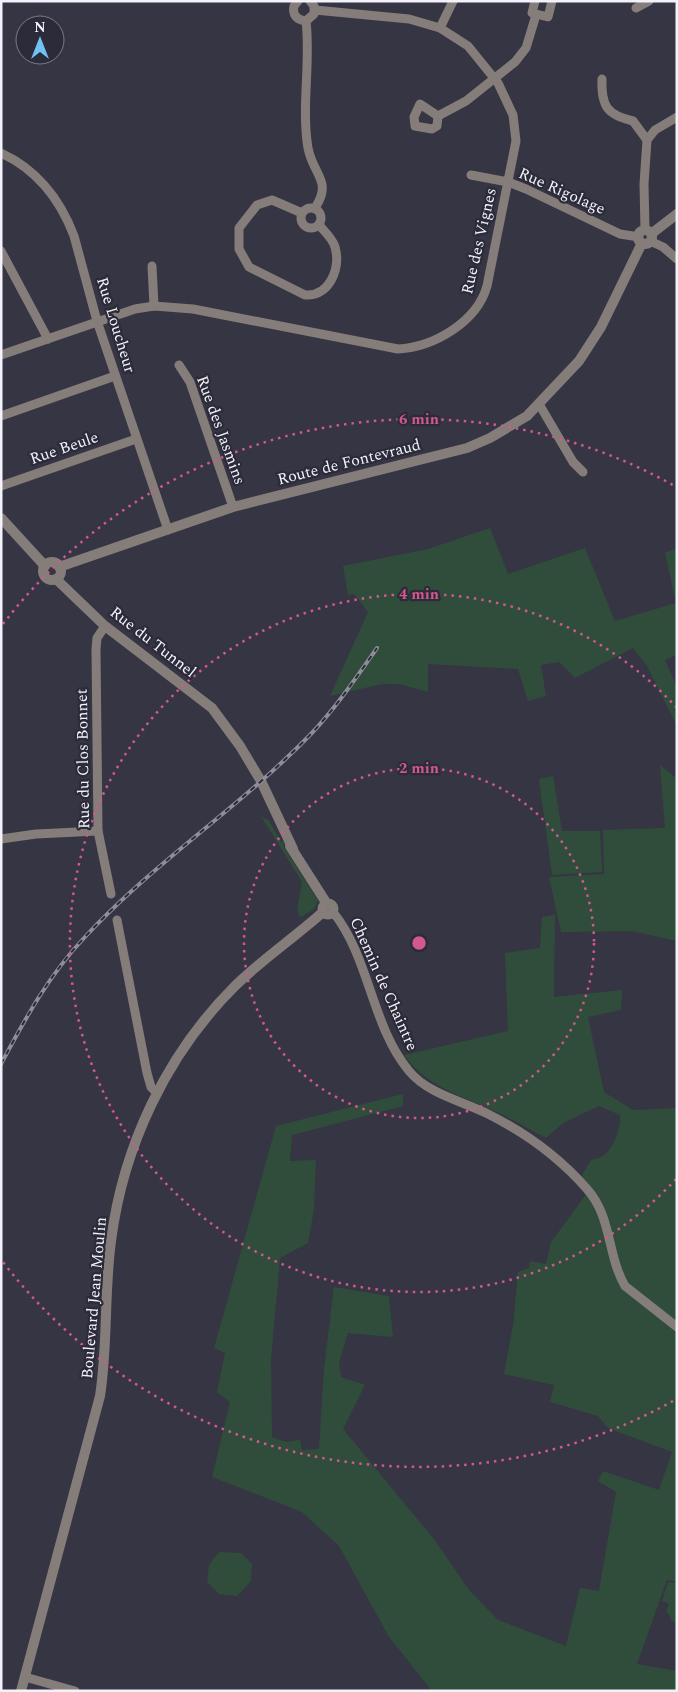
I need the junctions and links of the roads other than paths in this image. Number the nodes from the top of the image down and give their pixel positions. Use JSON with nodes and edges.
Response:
{"nodes":[{"id":1,"x":298,"y":1,"type":"edge"},
{"id":2,"x":310,"y":1,"type":"edge"},
{"id":3,"x":453,"y":1,"type":"edge"},
{"id":4,"x":535,"y":1,"type":"edge"},
{"id":5,"x":552,"y":1,"type":"edge"},
{"id":6,"x":649,"y":1,"type":"edge"},
{"id":7,"x":636,"y":8,"type":"dead end"},
{"id":8,"x":315,"y":10,"type":"junction"},
{"id":9,"x":536,"y":15,"type":"junction"},
{"id":10,"x":306,"y":21,"type":"junction"},
{"id":11,"x":440,"y":28,"type":"junction"},
{"id":12,"x":494,"y":77,"type":"junction"},
{"id":13,"x":602,"y":79,"type":"dead end"},
{"id":14,"x":438,"y":116,"type":"dead end"},
{"id":15,"x":677,"y":117,"type":"edge"},
{"id":16,"x":645,"y":135,"type":"junction"},
{"id":17,"x":1,"y":153,"type":"edge"},
{"id":18,"x":471,"y":175,"type":"dead end"},
{"id":19,"x":508,"y":182,"type":"junction"},
{"id":20,"x":315,"y":208,"type":"junction"},
{"id":21,"x":302,"y":213,"type":"junction"},
{"id":22,"x":677,"y":214,"type":"edge"},
{"id":23,"x":318,"y":225,"type":"junction"},
{"id":24,"x":646,"y":237,"type":"junction"},
{"id":25,"x":1,"y":251,"type":"edge"},
{"id":26,"x":677,"y":259,"type":"edge"},
{"id":27,"x":152,"y":266,"type":"dead end"},
{"id":28,"x":154,"y":306,"type":"junction"},
{"id":29,"x":98,"y":321,"type":"junction"},
{"id":30,"x":48,"y":339,"type":"junction"},
{"id":31,"x":1,"y":355,"type":"edge"},
{"id":32,"x":179,"y":365,"type":"dead end"},
{"id":33,"x":115,"y":376,"type":"junction"},
{"id":34,"x":539,"y":404,"type":"junction"},
{"id":35,"x":1,"y":416,"type":"edge"},
{"id":36,"x":136,"y":439,"type":"junction"},
{"id":37,"x":582,"y":472,"type":"dead end"},
{"id":38,"x":1,"y":486,"type":"edge"},
{"id":39,"x":233,"y":507,"type":"junction"},
{"id":40,"x":1,"y":518,"type":"edge"},
{"id":41,"x":168,"y":530,"type":"junction"},
{"id":42,"x":45,"y":566,"type":"junction"},
{"id":43,"x":60,"y":567,"type":"junction"},
{"id":44,"x":56,"y":579,"type":"junction"},
{"id":45,"x":105,"y":626,"type":"junction"},
{"id":46,"x":98,"y":832,"type":"junction"},
{"id":47,"x":1,"y":839,"type":"edge"},
{"id":48,"x":111,"y":894,"type":"dead end"},
{"id":49,"x":328,"y":909,"type":"junction"},
{"id":50,"x":117,"y":920,"type":"dead end"},
{"id":51,"x":156,"y":1092,"type":"junction"},
{"id":52,"x":677,"y":1328,"type":"edge"},
{"id":53,"x":25,"y":1677,"type":"junction"},
{"id":54,"x":22,"y":1691,"type":"edge"},
{"id":55,"x":75,"y":1691,"type":"edge"}],
"edges":[{"from":1,"to":10,"type":"street"},
{"from":2,"to":8,"type":"street"},
{"from":3,"to":11,"type":"street"},
{"from":4,"to":9,"type":"street"},
{"from":5,"to":9,"type":"street"},
{"from":6,"to":7,"type":"street"},
{"from":8,"to":10,"type":"street"},
{"from":8,"to":11,"type":"street","name":"Rue des Vignes"},
{"from":9,"to":12,"type":"street"},
{"from":10,"to":20,"type":"street"},
{"from":11,"to":12,"type":"street","name":"Rue des Vignes"},
{"from":12,"to":14,"type":"street"},
{"from":12,"to":19,"type":"street","name":"Rue des Vignes"},
{"from":13,"to":16,"type":"street"},
{"from":15,"to":16,"type":"street"},
{"from":16,"to":24,"type":"street"},
{"from":17,"to":29,"type":"street","name":"Rue Loucheur"},
{"from":18,"to":19,"type":"street","name":"Rue Rigolage"},
{"from":19,"to":24,"type":"street","name":"Rue Rigolage"},
{"from":19,"to":28,"type":"street","name":"Rue des Vignes"},
{"from":20,"to":21,"type":"street"},
{"from":20,"to":23,"type":"street"},
{"from":21,"to":23,"type":"street"},
{"from":21,"to":23,"type":"street"},
{"from":22,"to":24,"type":"street","name":"Route de Fontevraud"},
{"from":24,"to":26,"type":"street","name":"Rue Rigolage"},
{"from":24,"to":34,"type":"street","name":"Route de Fontevraud"},
{"from":25,"to":30,"type":"street"},
{"from":27,"to":28,"type":"street"},
{"from":28,"to":29,"type":"street","name":"Rue des Vignes"},
{"from":29,"to":30,"type":"street","name":"Rue des Vignes"},
{"from":29,"to":33,"type":"street","name":"Rue Loucheur"},
{"from":30,"to":31,"type":"street","name":"Rue des Vignes"},
{"from":32,"to":39,"type":"street","name":"Rue des Jasmins"},
{"from":33,"to":35,"type":"street"},
{"from":33,"to":36,"type":"street","name":"Rue Loucheur"},
{"from":34,"to":37,"type":"street"},
{"from":34,"to":39,"type":"street","name":"Route de Fontevraud"},
{"from":36,"to":38,"type":"street","name":"Rue Beule"},
{"from":36,"to":41,"type":"street","name":"Rue Loucheur"},
{"from":39,"to":41,"type":"street","name":"Route de Fontevraud"},
{"from":40,"to":42,"type":"street"},
{"from":41,"to":43,"type":"street","name":"Route de Fontevraud"},
{"from":42,"to":43,"type":"street"},
{"from":42,"to":44,"type":"street"},
{"from":43,"to":44,"type":"street"},
{"from":44,"to":45,"type":"street","name":"Rue du Tunnel"},
{"from":45,"to":46,"type":"street","name":"Rue du Clos Bonnet"},
{"from":45,"to":49,"type":"street","name":"Rue du Tunnel"},
{"from":46,"to":47,"type":"street"},
{"from":46,"to":48,"type":"street","name":"Rue du Clos Bonnet"},
{"from":49,"to":51,"type":"street","name":"Boulevard Jean Moulin"},
{"from":49,"to":52,"type":"street","name":"Chemin de Chaintre"},
{"from":50,"to":51,"type":"street"},
{"from":51,"to":53,"type":"street","name":"Boulevard Jean Moulin"},
{"from":53,"to":54,"type":"street","name":"Boulevard Jean Moulin"},
{"from":53,"to":55,"type":"street"}]}
